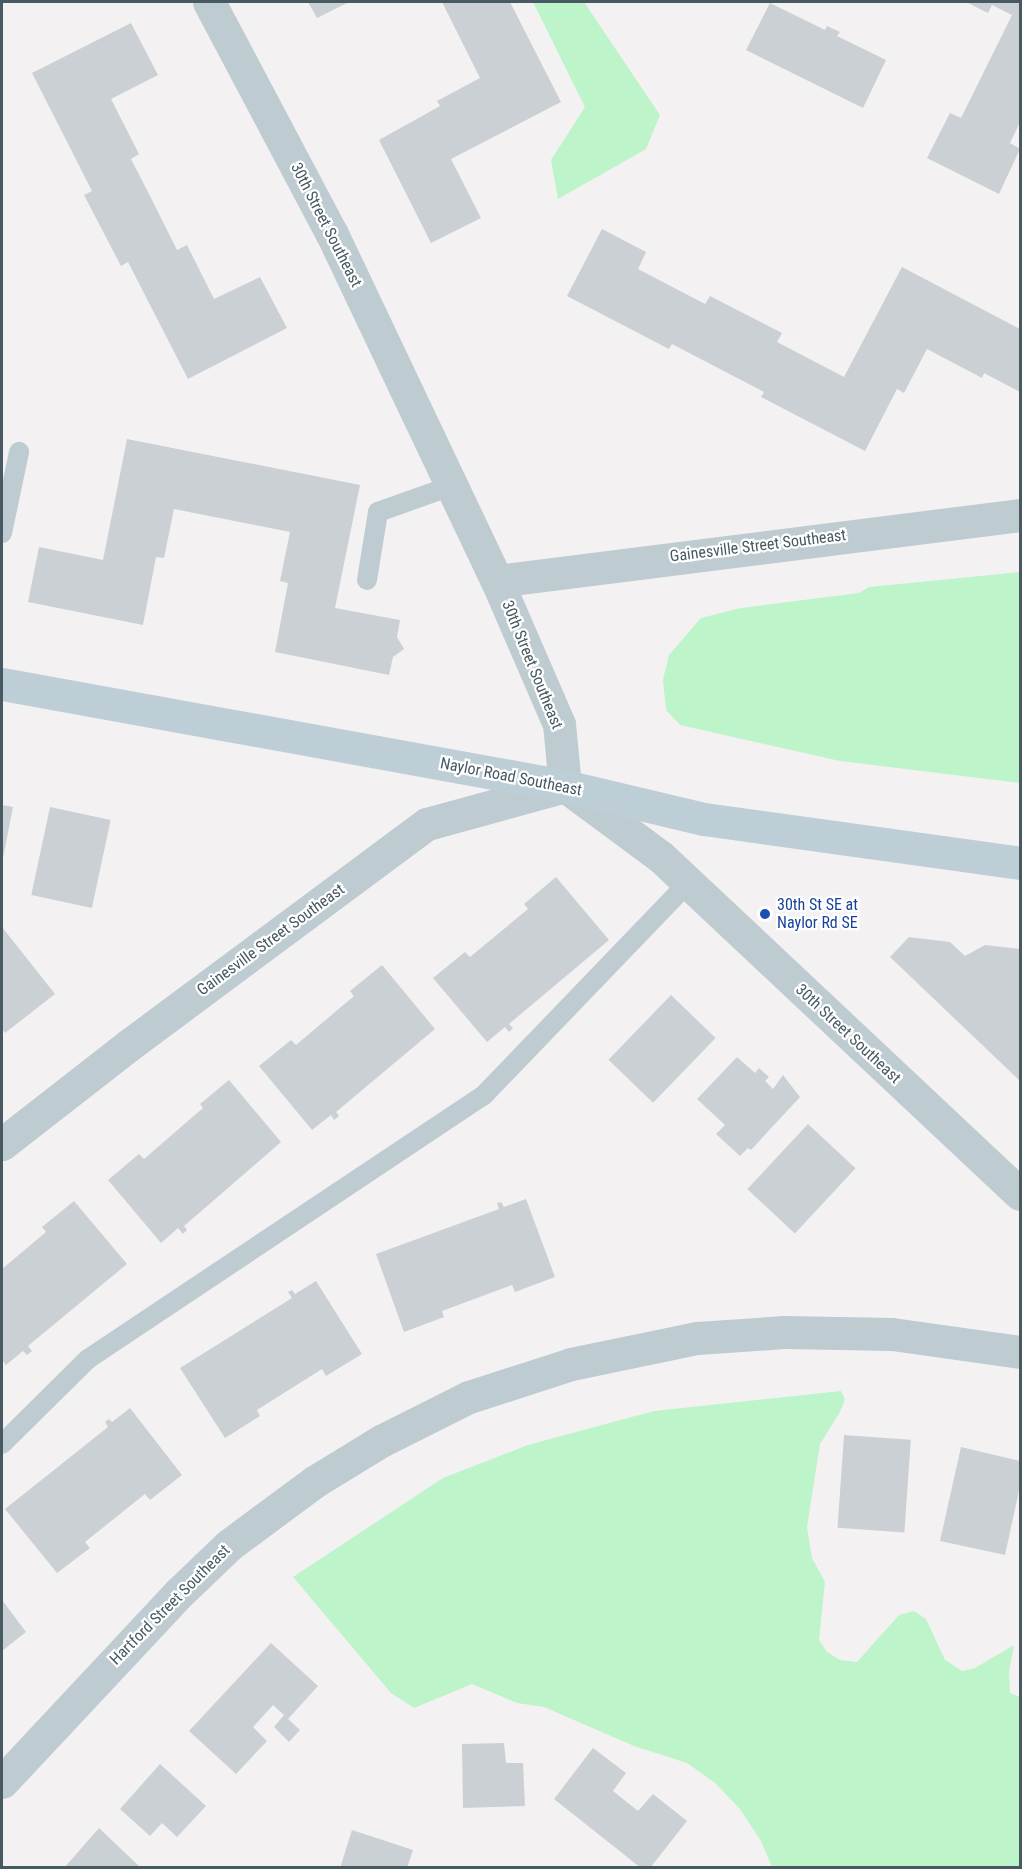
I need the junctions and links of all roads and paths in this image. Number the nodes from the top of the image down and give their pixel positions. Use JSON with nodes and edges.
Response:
{"nodes":[{"id":1,"x":209,"y":2,"type":"edge"},
{"id":2,"x":19,"y":452,"type":"dead end"},
{"id":3,"x":451,"y":486,"type":"junction"},
{"id":4,"x":1020,"y":515,"type":"edge"},
{"id":5,"x":2,"y":534,"type":"edge"},
{"id":6,"x":367,"y":580,"type":"dead end"},
{"id":7,"x":497,"y":581,"type":"junction"},
{"id":8,"x":2,"y":684,"type":"edge"},
{"id":9,"x":565,"y":786,"type":"junction"},
{"id":10,"x":1020,"y":863,"type":"edge"},
{"id":11,"x":687,"y":884,"type":"junction"},
{"id":12,"x":2,"y":1144,"type":"edge"},
{"id":13,"x":1020,"y":1194,"type":"edge"},
{"id":14,"x":1020,"y":1352,"type":"edge"},
{"id":15,"x":2,"y":1444,"type":"edge"},
{"id":16,"x":2,"y":1782,"type":"edge"}],
"edges":[{"from":1,"to":3,"type":"street","name":"30th Street Southeast"},
{"from":2,"to":5,"type":"lane"},
{"from":3,"to":6,"type":"lane"},
{"from":3,"to":7,"type":"street","name":"30th Street Southeast"},
{"from":4,"to":7,"type":"street","name":"Gainesville Street Southeast"},
{"from":7,"to":9,"type":"street","name":"30th Street Southeast"},
{"from":8,"to":9,"type":"main road","name":"Naylor Road Southeast"},
{"from":9,"to":10,"type":"main road","name":"Naylor Road Southeast"},
{"from":9,"to":11,"type":"street","name":"30th Street Southeast"},
{"from":9,"to":12,"type":"street","name":"Gainesville Street Southeast"},
{"from":11,"to":13,"type":"street","name":"30th Street Southeast"},
{"from":11,"to":15,"type":"lane"},
{"from":14,"to":16,"type":"street","name":"Hartford Street Southeast"}]}
